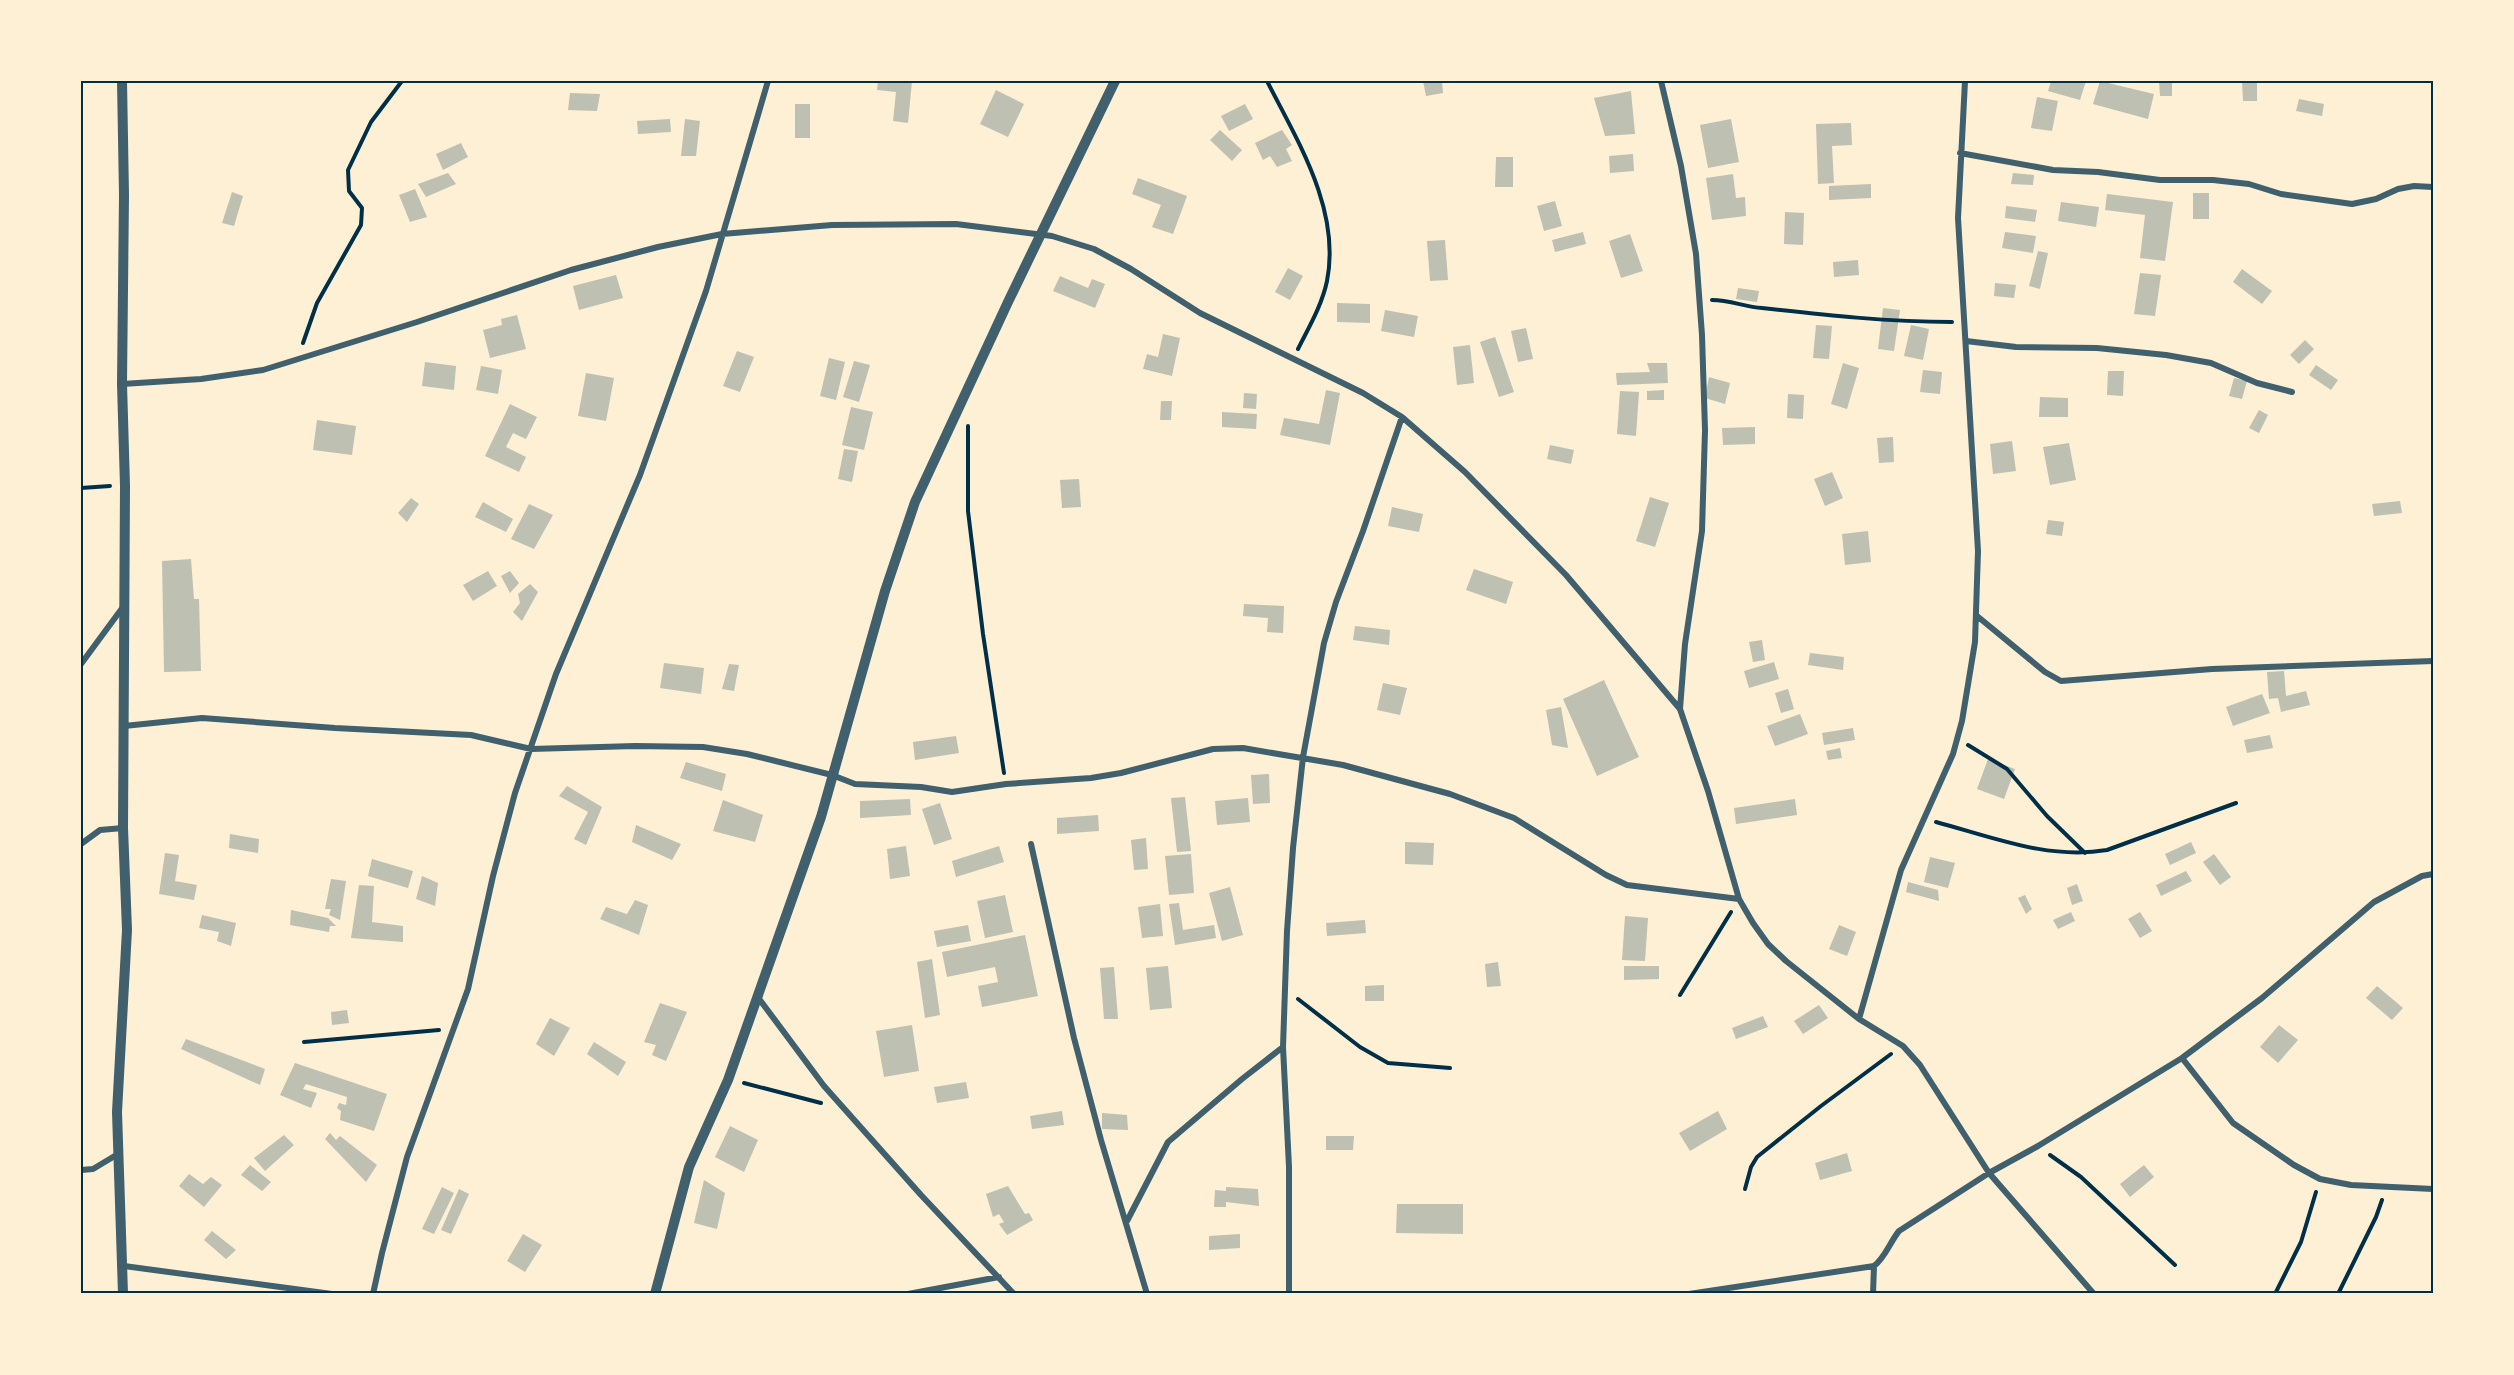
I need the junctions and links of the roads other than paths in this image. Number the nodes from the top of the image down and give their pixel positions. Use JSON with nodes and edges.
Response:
{"nodes":[{"id":1,"x":122,"y":81,"type":"edge"},
{"id":2,"x":768,"y":81,"type":"edge"},
{"id":3,"x":1115,"y":81,"type":"edge"},
{"id":4,"x":1661,"y":81,"type":"edge"},
{"id":5,"x":1965,"y":81,"type":"edge"},
{"id":6,"x":1960,"y":153,"type":"junction"},
{"id":7,"x":2433,"y":187,"type":"edge"},
{"id":8,"x":722,"y":234,"type":"junction"},
{"id":9,"x":1042,"y":234,"type":"junction"},
{"id":10,"x":1966,"y":341,"type":"junction"},
{"id":11,"x":122,"y":384,"type":"junction"},
{"id":12,"x":2292,"y":392,"type":"dead end"},
{"id":13,"x":1402,"y":417,"type":"junction"},
{"id":14,"x":124,"y":607,"type":"junction"},
{"id":15,"x":1977,"y":616,"type":"junction"},
{"id":16,"x":2433,"y":661,"type":"edge"},
{"id":17,"x":81,"y":664,"type":"edge"},
{"id":18,"x":1680,"y":709,"type":"junction"},
{"id":19,"x":124,"y":726,"type":"junction"},
{"id":20,"x":531,"y":749,"type":"junction"},
{"id":21,"x":1303,"y":757,"type":"junction"},
{"id":22,"x":832,"y":775,"type":"junction"},
{"id":23,"x":123,"y":828,"type":"junction"},
{"id":24,"x":81,"y":844,"type":"edge"},
{"id":25,"x":1031,"y":844,"type":"dead end"},
{"id":26,"x":2433,"y":874,"type":"edge"},
{"id":27,"x":1739,"y":899,"type":"junction"},
{"id":28,"x":757,"y":996,"type":"junction"},
{"id":29,"x":1859,"y":1019,"type":"junction"},
{"id":30,"x":1283,"y":1047,"type":"junction"},
{"id":31,"x":2182,"y":1058,"type":"junction"},
{"id":32,"x":118,"y":1154,"type":"junction"},
{"id":33,"x":81,"y":1170,"type":"edge"},
{"id":34,"x":1989,"y":1173,"type":"junction"},
{"id":35,"x":2433,"y":1189,"type":"edge"},
{"id":36,"x":1127,"y":1221,"type":"junction"},
{"id":37,"x":124,"y":1266,"type":"junction"},
{"id":38,"x":1874,"y":1266,"type":"junction"},
{"id":39,"x":999,"y":1277,"type":"junction"},
{"id":40,"x":123,"y":1294,"type":"edge"},
{"id":41,"x":332,"y":1294,"type":"edge"},
{"id":42,"x":373,"y":1294,"type":"edge"},
{"id":43,"x":655,"y":1294,"type":"edge"},
{"id":44,"x":908,"y":1294,"type":"edge"},
{"id":45,"x":1014,"y":1294,"type":"edge"},
{"id":46,"x":1147,"y":1294,"type":"edge"},
{"id":47,"x":1289,"y":1294,"type":"edge"},
{"id":48,"x":1689,"y":1294,"type":"edge"},
{"id":49,"x":1873,"y":1294,"type":"edge"},
{"id":50,"x":2094,"y":1294,"type":"edge"}],
"edges":[{"from":1,"to":11,"type":"street"},
{"from":2,"to":8,"type":"street"},
{"from":3,"to":9,"type":"street"},
{"from":4,"to":18,"type":"street"},
{"from":5,"to":6,"type":"street"},
{"from":6,"to":7,"type":"street"},
{"from":6,"to":10,"type":"street"},
{"from":8,"to":9,"type":"street"},
{"from":8,"to":11,"type":"street"},
{"from":8,"to":20,"type":"street"},
{"from":9,"to":13,"type":"street"},
{"from":9,"to":22,"type":"street"},
{"from":10,"to":12,"type":"street"},
{"from":10,"to":15,"type":"street"},
{"from":11,"to":14,"type":"street"},
{"from":13,"to":18,"type":"street"},
{"from":13,"to":21,"type":"street"},
{"from":14,"to":17,"type":"street"},
{"from":14,"to":19,"type":"street"},
{"from":15,"to":16,"type":"street"},
{"from":15,"to":29,"type":"street"},
{"from":18,"to":27,"type":"street"},
{"from":19,"to":20,"type":"street"},
{"from":19,"to":23,"type":"street"},
{"from":20,"to":22,"type":"street"},
{"from":20,"to":42,"type":"street"},
{"from":21,"to":22,"type":"street"},
{"from":21,"to":27,"type":"street"},
{"from":21,"to":30,"type":"street"},
{"from":22,"to":28,"type":"street"},
{"from":23,"to":24,"type":"street"},
{"from":23,"to":32,"type":"street"},
{"from":25,"to":36,"type":"street"},
{"from":26,"to":31,"type":"street"},
{"from":27,"to":29,"type":"street"},
{"from":28,"to":39,"type":"street"},
{"from":28,"to":43,"type":"street"},
{"from":29,"to":34,"type":"street"},
{"from":30,"to":36,"type":"street"},
{"from":30,"to":47,"type":"street"},
{"from":31,"to":34,"type":"street"},
{"from":31,"to":35,"type":"street"},
{"from":32,"to":33,"type":"street"},
{"from":32,"to":37,"type":"street"},
{"from":34,"to":38,"type":"street"},
{"from":34,"to":50,"type":"street"},
{"from":36,"to":46,"type":"street"},
{"from":37,"to":40,"type":"street"},
{"from":37,"to":41,"type":"street"},
{"from":38,"to":48,"type":"street"},
{"from":38,"to":49,"type":"street"},
{"from":39,"to":44,"type":"street"},
{"from":39,"to":45,"type":"street"}]}
